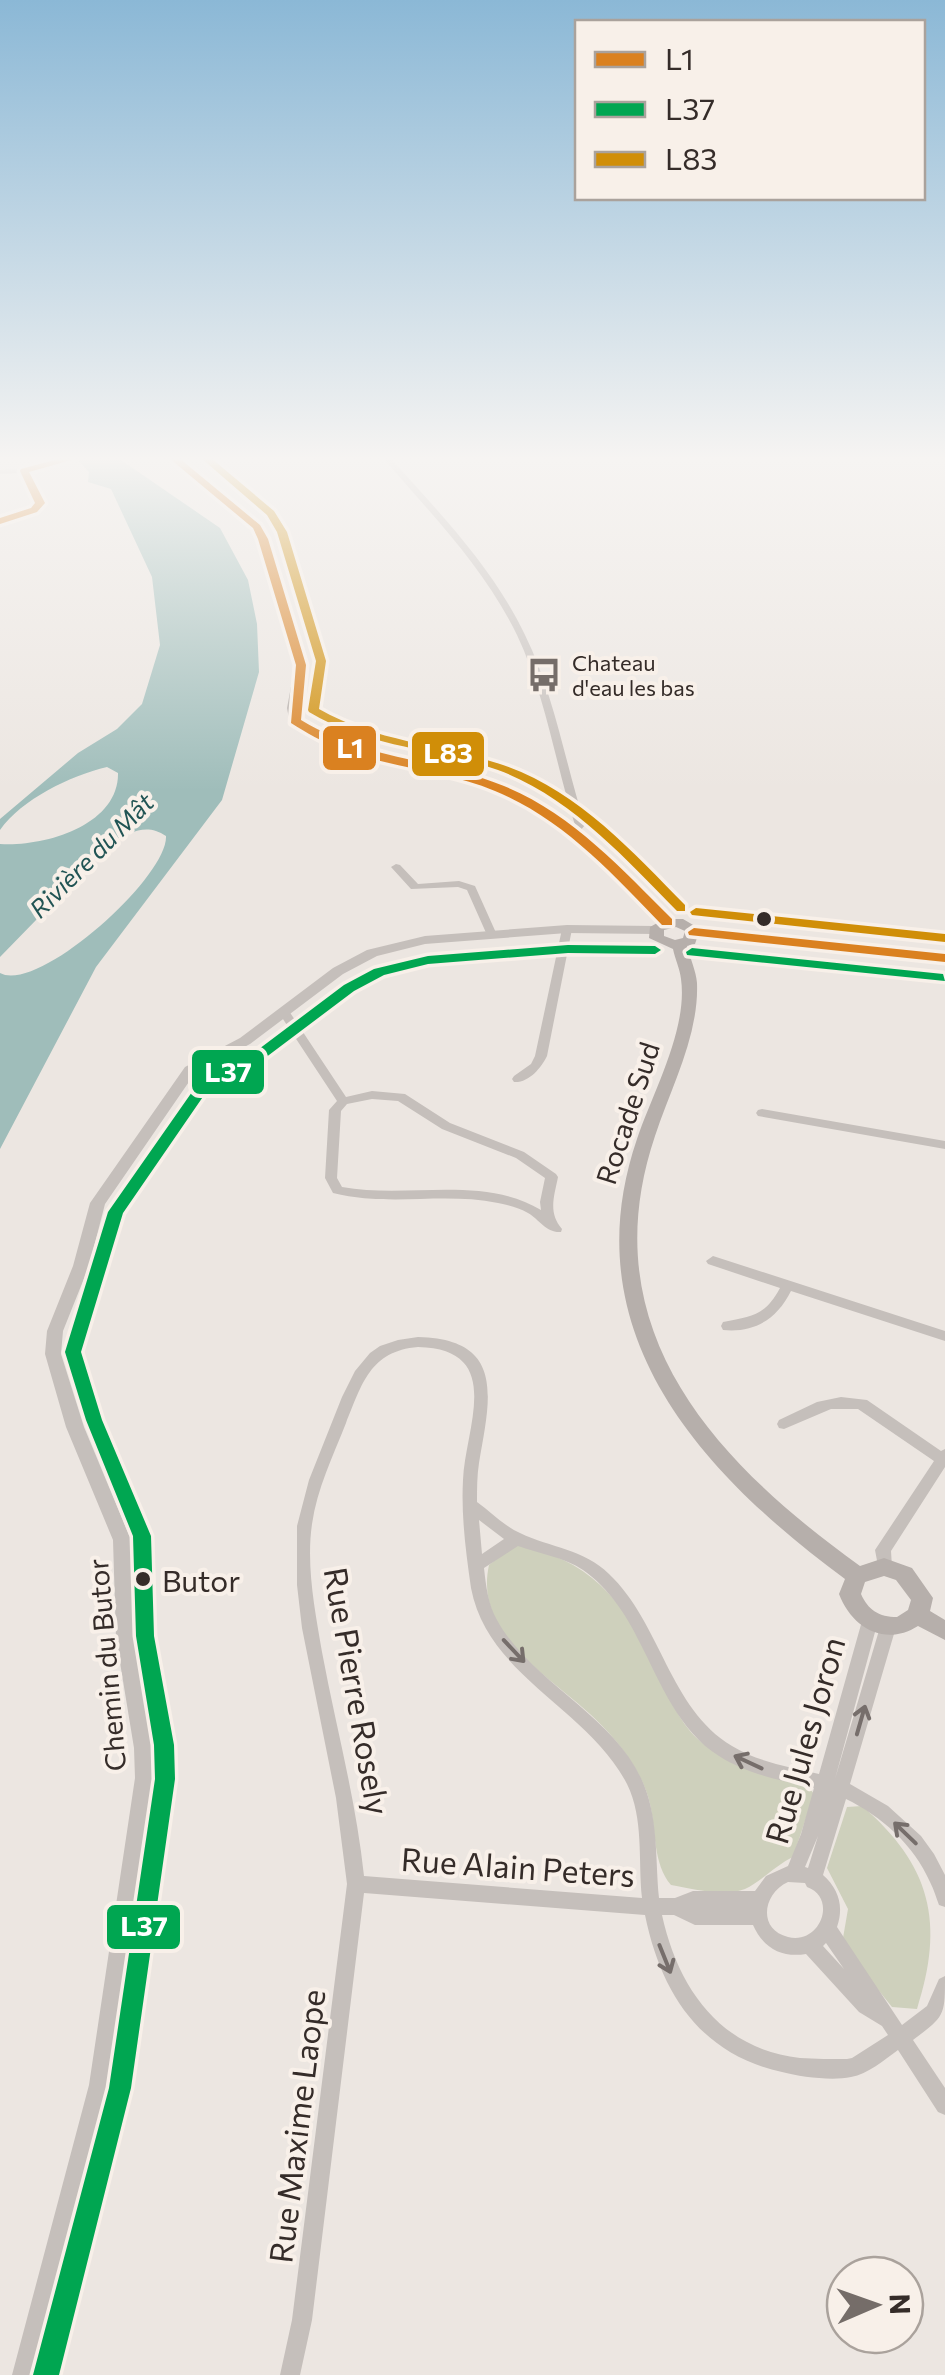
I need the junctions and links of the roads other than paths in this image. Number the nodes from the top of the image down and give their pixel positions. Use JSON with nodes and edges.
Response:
{"nodes":[{"id":1,"x":272,"y":569,"type":"edge"},
{"id":2,"x":478,"y":569,"type":"edge"},
{"id":3,"x":571,"y":835,"type":"junction"},
{"id":4,"x":396,"y":867,"type":"dead end"},
{"id":5,"x":661,"y":926,"type":"junction"},
{"id":6,"x":567,"y":929,"type":"junction"},
{"id":7,"x":492,"y":934,"type":"junction"},
{"id":8,"x":686,"y":938,"type":"junction"},
{"id":9,"x":945,"y":958,"type":"edge"},
{"id":10,"x":285,"y":1013,"type":"junction"},
{"id":11,"x":518,"y":1079,"type":"dead end"},
{"id":12,"x":343,"y":1102,"type":"junction"},
{"id":13,"x":762,"y":1113,"type":"dead end"},
{"id":14,"x":945,"y":1144,"type":"edge"},
{"id":15,"x":713,"y":1261,"type":"dead end"},
{"id":16,"x":788,"y":1285,"type":"junction"},
{"id":17,"x":728,"y":1326,"type":"dead end"},
{"id":18,"x":945,"y":1336,"type":"edge"},
{"id":19,"x":784,"y":1424,"type":"dead end"},
{"id":20,"x":944,"y":1457,"type":"edge"},
{"id":21,"x":472,"y":1506,"type":"junction"},
{"id":22,"x":516,"y":1539,"type":"junction"},
{"id":23,"x":478,"y":1564,"type":"junction"},
{"id":24,"x":884,"y":1567,"type":"junction"},
{"id":25,"x":857,"y":1576,"type":"junction"},
{"id":26,"x":918,"y":1615,"type":"junction"},
{"id":27,"x":879,"y":1624,"type":"junction"},
{"id":28,"x":945,"y":1631,"type":"edge"},
{"id":29,"x":832,"y":1786,"type":"junction"},
{"id":30,"x":793,"y":1874,"type":"junction"},
{"id":31,"x":813,"y":1880,"type":"junction"},
{"id":32,"x":356,"y":1884,"type":"junction"},
{"id":33,"x":945,"y":1899,"type":"edge"},
{"id":34,"x":652,"y":1907,"type":"junction"},
{"id":35,"x":758,"y":1908,"type":"junction"},
{"id":36,"x":828,"y":1931,"type":"junction"},
{"id":37,"x":810,"y":1945,"type":"junction"},
{"id":38,"x":945,"y":1985,"type":"edge"},
{"id":39,"x":884,"y":2019,"type":"junction"},
{"id":40,"x":896,"y":2037,"type":"junction"},
{"id":41,"x":945,"y":2105,"type":"edge"},
{"id":42,"x":25,"y":2375,"type":"edge"},
{"id":43,"x":290,"y":2375,"type":"edge"}],
"edges":[{"from":1,"to":3,"type":"main road"},
{"from":2,"to":3,"type":"street"},
{"from":3,"to":5,"type":"main road"},
{"from":4,"to":7,"type":"street"},
{"from":5,"to":6,"type":"street","name":"Chemin du Butor"},
{"from":5,"to":8,"type":"main road"},
{"from":5,"to":8,"type":"main road"},
{"from":6,"to":7,"type":"street","name":"Chemin du Butor"},
{"from":6,"to":11,"type":"street"},
{"from":7,"to":10,"type":"street","name":"Chemin du Butor"},
{"from":8,"to":9,"type":"street"},
{"from":8,"to":25,"type":"main road","name":"Rocade Sud"},
{"from":10,"to":12,"type":"street"},
{"from":10,"to":42,"type":"street","name":"Chemin du Butor"},
{"from":12,"to":12,"type":"street"},
{"from":13,"to":14,"type":"street"},
{"from":15,"to":16,"type":"street"},
{"from":16,"to":17,"type":"street"},
{"from":16,"to":18,"type":"street"},
{"from":19,"to":20,"type":"street"},
{"from":20,"to":24,"type":"street"},
{"from":21,"to":22,"type":"street"},
{"from":21,"to":23,"type":"street","name":"Rue Pierre Rosely"},
{"from":21,"to":32,"type":"street","name":"Rue Pierre Rosely"},
{"from":22,"to":23,"type":"street"},
{"from":29,"to":22,"type":"street","one_way":true},
{"from":23,"to":34,"type":"street","name":"Rue Pierre Rosely","one_way":true},
{"from":24,"to":25,"type":"main road"},
{"from":24,"to":26,"type":"main road"},
{"from":25,"to":27,"type":"main road"},
{"from":26,"to":27,"type":"main road"},
{"from":26,"to":28,"type":"main road"},
{"from":27,"to":29,"type":"street","name":"Rue Jules Joron"},
{"from":29,"to":30,"type":"street","name":"Rue Jules Joron"},
{"from":29,"to":31,"type":"street","name":"Rue Jules Joron"},
{"from":33,"to":29,"type":"street","one_way":true},
{"from":30,"to":31,"type":"street"},
{"from":30,"to":35,"type":"street"},
{"from":31,"to":36,"type":"street"},
{"from":32,"to":34,"type":"street","name":"Rue Alain Peters"},
{"from":32,"to":43,"type":"street","name":"Rue Maxime Laope"},
{"from":34,"to":35,"type":"street","name":"Rue Alain Peters"},
{"from":34,"to":40,"type":"street","name":"Rue Pierre Rosely","one_way":true},
{"from":35,"to":37,"type":"street"},
{"from":36,"to":37,"type":"street"},
{"from":36,"to":39,"type":"street"},
{"from":37,"to":39,"type":"street"},
{"from":38,"to":40,"type":"street","name":"Rue Pierre Rosely"},
{"from":39,"to":40,"type":"street"},
{"from":40,"to":41,"type":"street"}]}
